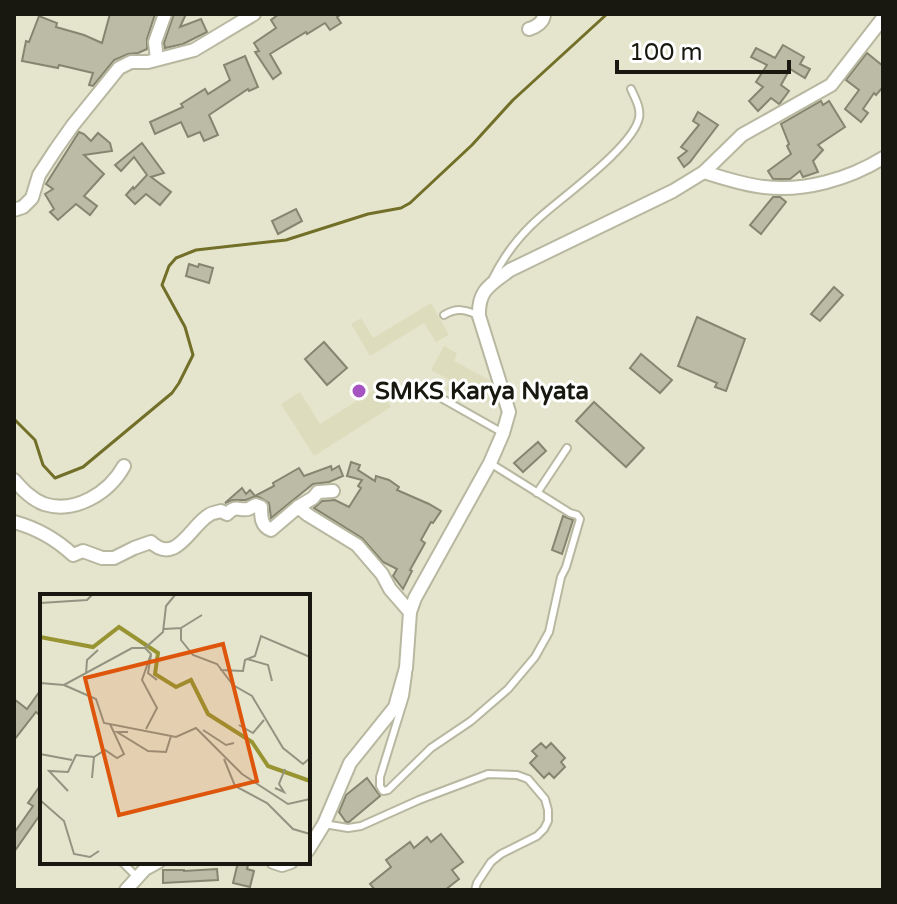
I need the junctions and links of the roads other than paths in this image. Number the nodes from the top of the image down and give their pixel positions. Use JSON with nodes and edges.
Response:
{"nodes":[{"id":1,"x":165,"y":14,"type":"edge"},
{"id":2,"x":254,"y":14,"type":"edge"},
{"id":3,"x":544,"y":14,"type":"edge"},
{"id":4,"x":883,"y":18,"type":"edge"},
{"id":5,"x":529,"y":29,"type":"dead end"},
{"id":6,"x":157,"y":59,"type":"junction"},
{"id":7,"x":631,"y":89,"type":"dead end"},
{"id":8,"x":883,"y":158,"type":"edge"},
{"id":9,"x":704,"y":172,"type":"junction"},
{"id":10,"x":14,"y":210,"type":"edge"},
{"id":11,"x":490,"y":285,"type":"junction"},
{"id":12,"x":444,"y":315,"type":"dead end"},
{"id":13,"x":479,"y":316,"type":"junction"},
{"id":14,"x":427,"y":390,"type":"dead end"},
{"id":15,"x":503,"y":433,"type":"junction"},
{"id":16,"x":567,"y":448,"type":"dead end"},
{"id":17,"x":490,"y":463,"type":"junction"},
{"id":18,"x":124,"y":466,"type":"dead end"},
{"id":19,"x":14,"y":480,"type":"edge"},
{"id":20,"x":333,"y":491,"type":"dead end"},
{"id":21,"x":537,"y":493,"type":"junction"},
{"id":22,"x":298,"y":507,"type":"junction"},
{"id":23,"x":14,"y":522,"type":"edge"},
{"id":24,"x":410,"y":612,"type":"junction"},
{"id":25,"x":406,"y":668,"type":"junction"},
{"id":26,"x":324,"y":824,"type":"junction"},
{"id":27,"x":310,"y":847,"type":"edge"},
{"id":28,"x":124,"y":864,"type":"edge"},
{"id":29,"x":154,"y":864,"type":"edge"},
{"id":30,"x":138,"y":878,"type":"junction"},
{"id":31,"x":126,"y":890,"type":"edge"},
{"id":32,"x":475,"y":890,"type":"edge"}],
"edges":[{"from":1,"to":6,"type":"street"},
{"from":2,"to":6,"type":"street"},
{"from":3,"to":5,"type":"street"},
{"from":4,"to":9,"type":"street"},
{"from":6,"to":10,"type":"street"},
{"from":7,"to":11,"type":"lane"},
{"from":8,"to":9,"type":"street"},
{"from":9,"to":11,"type":"street"},
{"from":11,"to":13,"type":"street"},
{"from":12,"to":13,"type":"lane"},
{"from":13,"to":15,"type":"street"},
{"from":14,"to":15,"type":"lane"},
{"from":15,"to":17,"type":"street"},
{"from":16,"to":21,"type":"lane"},
{"from":17,"to":21,"type":"lane"},
{"from":17,"to":24,"type":"street"},
{"from":18,"to":19,"type":"street"},
{"from":20,"to":22,"type":"street"},
{"from":21,"to":25,"type":"lane"},
{"from":22,"to":23,"type":"street"},
{"from":22,"to":24,"type":"street"},
{"from":24,"to":25,"type":"street"},
{"from":25,"to":26,"type":"street"},
{"from":26,"to":27,"type":"street"},
{"from":26,"to":32,"type":"lane"},
{"from":28,"to":30,"type":"lane"},
{"from":29,"to":30,"type":"street"},
{"from":30,"to":31,"type":"street"}]}
